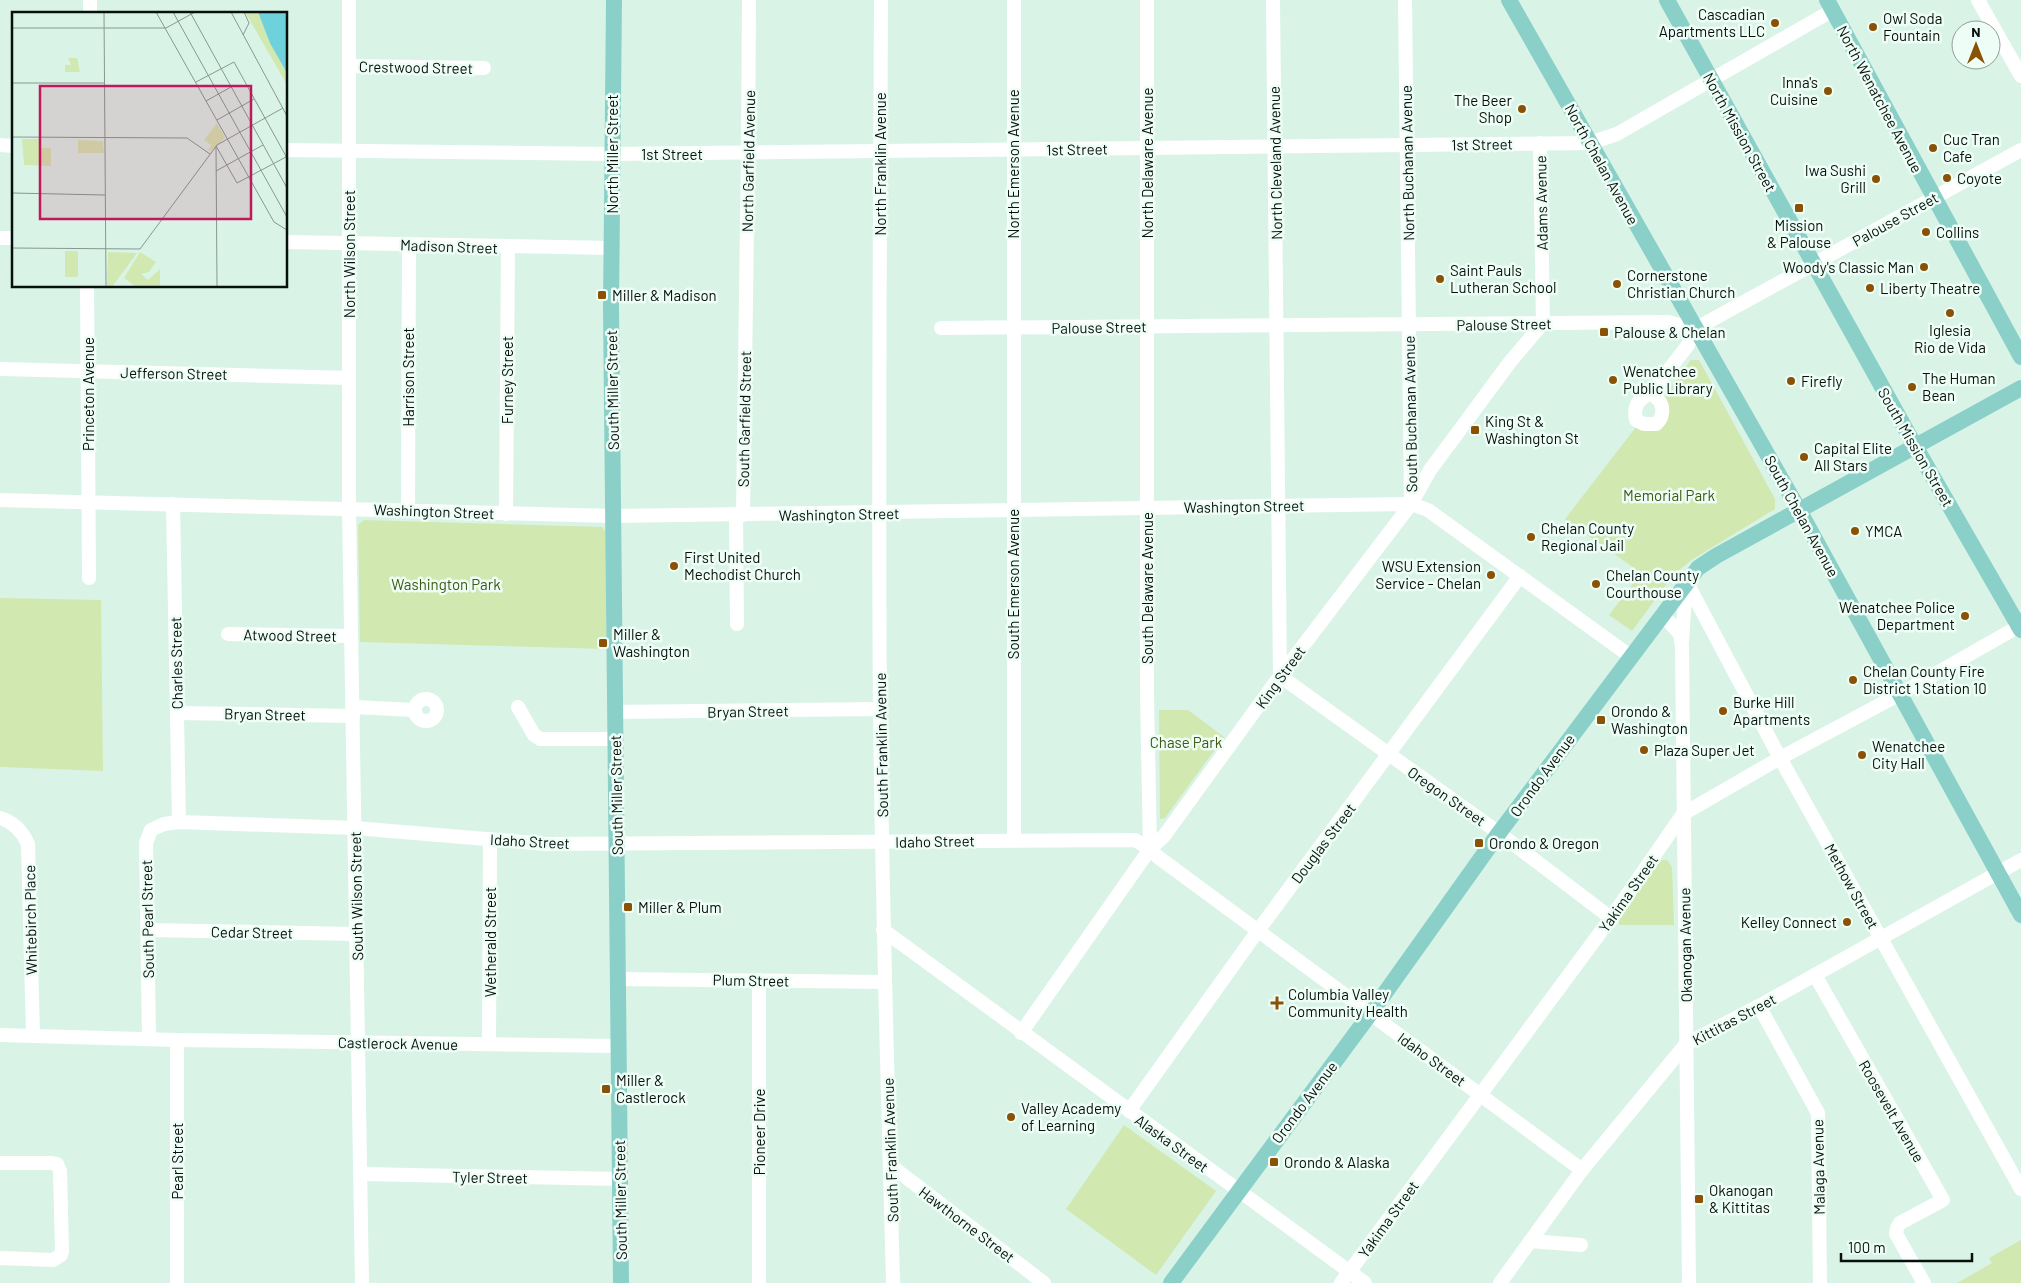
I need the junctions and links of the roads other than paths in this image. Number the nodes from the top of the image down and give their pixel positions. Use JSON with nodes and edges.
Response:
{"nodes":[{"id":1,"x":349,"y":0,"type":"edge"},
{"id":2,"x":614,"y":0,"type":"edge"},
{"id":3,"x":749,"y":0,"type":"edge"},
{"id":4,"x":881,"y":0,"type":"edge"},
{"id":5,"x":1014,"y":0,"type":"edge"},
{"id":6,"x":1148,"y":0,"type":"edge"},
{"id":7,"x":1273,"y":0,"type":"edge"},
{"id":8,"x":1405,"y":0,"type":"edge"},
{"id":9,"x":1508,"y":0,"type":"edge"},
{"id":10,"x":1667,"y":0,"type":"edge"},
{"id":11,"x":1978,"y":0,"type":"edge"},
{"id":12,"x":1830,"y":5,"type":"edge"},
{"id":13,"x":349,"y":66,"type":"junction"},
{"id":14,"x":484,"y":68,"type":"dead end"},
{"id":15,"x":2021,"y":76,"type":"edge"},
{"id":16,"x":1711,"y":80,"type":"junction"},
{"id":17,"x":1540,"y":143,"type":"junction"},
{"id":18,"x":1590,"y":143,"type":"junction"},
{"id":19,"x":1275,"y":146,"type":"junction"},
{"id":20,"x":1407,"y":146,"type":"junction"},
{"id":21,"x":1147,"y":148,"type":"junction"},
{"id":22,"x":288,"y":150,"type":"edge"},
{"id":23,"x":1013,"y":150,"type":"junction"},
{"id":24,"x":2021,"y":150,"type":"edge"},
{"id":25,"x":348,"y":151,"type":"junction"},
{"id":26,"x":880,"y":152,"type":"junction"},
{"id":27,"x":748,"y":153,"type":"junction"},
{"id":28,"x":612,"y":154,"type":"junction"},
{"id":29,"x":1934,"y":198,"type":"junction"},
{"id":30,"x":288,"y":242,"type":"edge"},
{"id":31,"x":348,"y":243,"type":"junction"},
{"id":32,"x":408,"y":244,"type":"junction"},
{"id":33,"x":508,"y":247,"type":"junction"},
{"id":34,"x":612,"y":248,"type":"junction"},
{"id":35,"x":1814,"y":264,"type":"junction"},
{"id":36,"x":87,"y":288,"type":"edge"},
{"id":37,"x":612,"y":308,"type":"joint"},
{"id":38,"x":746,"y":322,"type":"joint"},
{"id":39,"x":1543,"y":324,"type":"junction"},
{"id":40,"x":1409,"y":325,"type":"junction"},
{"id":41,"x":1278,"y":326,"type":"junction"},
{"id":42,"x":1146,"y":327,"type":"junction"},
{"id":43,"x":879,"y":328,"type":"joint"},
{"id":44,"x":940,"y":328,"type":"dead end"},
{"id":45,"x":1013,"y":328,"type":"junction"},
{"id":46,"x":1695,"y":329,"type":"junction"},
{"id":47,"x":2021,"y":357,"type":"edge"},
{"id":48,"x":0,"y":369,"type":"edge"},
{"id":49,"x":88,"y":371,"type":"junction"},
{"id":50,"x":349,"y":378,"type":"junction"},
{"id":51,"x":2021,"y":388,"type":"edge"},
{"id":52,"x":1650,"y":394,"type":"dead end"},
{"id":53,"x":1915,"y":446,"type":"junction"},
{"id":54,"x":0,"y":500,"type":"edge"},
{"id":55,"x":88,"y":502,"type":"junction"},
{"id":56,"x":173,"y":504,"type":"junction"},
{"id":57,"x":1410,"y":504,"type":"junction"},
{"id":58,"x":1278,"y":505,"type":"junction"},
{"id":59,"x":1147,"y":508,"type":"junction"},
{"id":60,"x":349,"y":509,"type":"junction"},
{"id":61,"x":408,"y":510,"type":"junction"},
{"id":62,"x":1799,"y":510,"type":"junction"},
{"id":63,"x":1013,"y":511,"type":"junction"},
{"id":64,"x":880,"y":513,"type":"junction"},
{"id":65,"x":506,"y":514,"type":"junction"},
{"id":66,"x":614,"y":516,"type":"junction"},
{"id":67,"x":739,"y":516,"type":"junction"},
{"id":68,"x":1520,"y":576,"type":"junction"},
{"id":69,"x":89,"y":578,"type":"dead end"},
{"id":70,"x":1686,"y":581,"type":"junction"},
{"id":71,"x":1662,"y":614,"type":"junction"},
{"id":72,"x":737,"y":624,"type":"dead end"},
{"id":73,"x":2020,"y":627,"type":"edge"},
{"id":74,"x":228,"y":634,"type":"dead end"},
{"id":75,"x":351,"y":636,"type":"junction"},
{"id":76,"x":1682,"y":647,"type":"junction"},
{"id":77,"x":1630,"y":656,"type":"junction"},
{"id":78,"x":1280,"y":676,"type":"junction"},
{"id":79,"x":1900,"y":694,"type":"junction"},
{"id":80,"x":518,"y":707,"type":"dead end"},
{"id":81,"x":880,"y":709,"type":"junction"},
{"id":82,"x":414,"y":710,"type":"dead end"},
{"id":83,"x":353,"y":712,"type":"junction"},
{"id":84,"x":616,"y":712,"type":"junction"},
{"id":85,"x":177,"y":713,"type":"junction"},
{"id":86,"x":616,"y":739,"type":"junction"},
{"id":87,"x":1388,"y":754,"type":"junction"},
{"id":88,"x":1780,"y":758,"type":"junction"},
{"id":89,"x":1683,"y":814,"type":"junction"},
{"id":90,"x":0,"y":818,"type":"edge"},
{"id":91,"x":179,"y":822,"type":"junction"},
{"id":92,"x":355,"y":828,"type":"junction"},
{"id":93,"x":1499,"y":833,"type":"junction"},
{"id":94,"x":490,"y":839,"type":"junction"},
{"id":95,"x":1014,"y":840,"type":"junction"},
{"id":96,"x":882,"y":842,"type":"junction"},
{"id":97,"x":617,"y":844,"type":"junction"},
{"id":98,"x":1150,"y":849,"type":"junction"},
{"id":99,"x":2021,"y":860,"type":"edge"},
{"id":100,"x":1998,"y":873,"type":"junction"},
{"id":101,"x":2021,"y":915,"type":"edge"},
{"id":102,"x":1611,"y":918,"type":"junction"},
{"id":103,"x":147,"y":930,"type":"junction"},
{"id":104,"x":883,"y":930,"type":"junction"},
{"id":105,"x":1257,"y":932,"type":"junction"},
{"id":106,"x":356,"y":934,"type":"junction"},
{"id":107,"x":1881,"y":938,"type":"junction"},
{"id":108,"x":1815,"y":975,"type":"junction"},
{"id":109,"x":618,"y":979,"type":"junction"},
{"id":110,"x":759,"y":980,"type":"junction"},
{"id":111,"x":885,"y":982,"type":"junction"},
{"id":112,"x":1759,"y":1006,"type":"junction"},
{"id":113,"x":1370,"y":1014,"type":"junction"},
{"id":114,"x":1021,"y":1032,"type":"junction"},
{"id":115,"x":0,"y":1035,"type":"edge"},
{"id":116,"x":33,"y":1036,"type":"junction"},
{"id":117,"x":149,"y":1039,"type":"junction"},
{"id":118,"x":177,"y":1040,"type":"junction"},
{"id":119,"x":358,"y":1042,"type":"junction"},
{"id":120,"x":489,"y":1044,"type":"junction"},
{"id":121,"x":1686,"y":1044,"type":"junction"},
{"id":122,"x":619,"y":1046,"type":"junction"},
{"id":123,"x":1480,"y":1094,"type":"junction"},
{"id":124,"x":1129,"y":1111,"type":"junction"},
{"id":125,"x":0,"y":1163,"type":"edge"},
{"id":126,"x":890,"y":1166,"type":"junction"},
{"id":127,"x":1582,"y":1170,"type":"junction"},
{"id":128,"x":361,"y":1174,"type":"junction"},
{"id":129,"x":620,"y":1179,"type":"junction"},
{"id":130,"x":2021,"y":1189,"type":"edge"},
{"id":131,"x":1238,"y":1190,"type":"junction"},
{"id":132,"x":1530,"y":1241,"type":"junction"},
{"id":133,"x":1581,"y":1245,"type":"dead end"},
{"id":134,"x":0,"y":1258,"type":"edge"},
{"id":135,"x":1345,"y":1277,"type":"edge"},
{"id":136,"x":177,"y":1283,"type":"edge"},
{"id":137,"x":362,"y":1283,"type":"edge"},
{"id":138,"x":621,"y":1283,"type":"edge"},
{"id":139,"x":759,"y":1283,"type":"edge"},
{"id":140,"x":893,"y":1283,"type":"edge"},
{"id":141,"x":1044,"y":1283,"type":"edge"},
{"id":142,"x":1171,"y":1283,"type":"edge"},
{"id":143,"x":1365,"y":1283,"type":"edge"},
{"id":144,"x":1500,"y":1283,"type":"edge"},
{"id":145,"x":1689,"y":1283,"type":"edge"},
{"id":146,"x":1820,"y":1283,"type":"edge"},
{"id":147,"x":1924,"y":1283,"type":"edge"}],
"edges":[{"from":1,"to":13,"type":"street","name":"North Wilson Street"},
{"from":2,"to":28,"type":"main road","name":"North Miller Street"},
{"from":3,"to":27,"type":"street","name":"North Garfield Avenue"},
{"from":4,"to":26,"type":"street","name":"North Franklin Avenue"},
{"from":5,"to":23,"type":"street","name":"North Emerson Avenue"},
{"from":6,"to":21,"type":"street","name":"North Delaware Avenue"},
{"from":7,"to":19,"type":"street","name":"North Cleveland Avenue"},
{"from":8,"to":20,"type":"street","name":"North Buchanan Avenue"},
{"from":9,"to":18,"type":"main road","name":"North Chelan Avenue"},
{"from":10,"to":16,"type":"main road","name":"North Mission Street"},
{"from":11,"to":15,"type":"street"},
{"from":12,"to":16,"type":"street","name":"1st Street"},
{"from":12,"to":29,"type":"main road","name":"North Wenatchee Avenue"},
{"from":13,"to":14,"type":"street","name":"Crestwood Street"},
{"from":13,"to":25,"type":"street","name":"North Wilson Street"},
{"from":16,"to":18,"type":"street","name":"1st Street"},
{"from":16,"to":35,"type":"main road","name":"North Mission Street"},
{"from":17,"to":18,"type":"street","name":"1st Street"},
{"from":17,"to":20,"type":"street","name":"1st Street"},
{"from":17,"to":39,"type":"street","name":"Adams Avenue"},
{"from":18,"to":46,"type":"main road","name":"North Chelan Avenue"},
{"from":19,"to":20,"type":"street","name":"1st Street"},
{"from":19,"to":21,"type":"street","name":"1st Street"},
{"from":19,"to":41,"type":"street","name":"North Cleveland Avenue"},
{"from":20,"to":40,"type":"street","name":"North Buchanan Avenue"},
{"from":21,"to":23,"type":"street","name":"1st Street"},
{"from":21,"to":42,"type":"street","name":"North Delaware Avenue"},
{"from":22,"to":25,"type":"street","name":"1st Street"},
{"from":23,"to":26,"type":"street","name":"1st Street"},
{"from":23,"to":45,"type":"street","name":"North Emerson Avenue"},
{"from":24,"to":29,"type":"street","name":"Palouse Street"},
{"from":25,"to":28,"type":"street","name":"1st Street"},
{"from":25,"to":31,"type":"street","name":"North Wilson Street"},
{"from":26,"to":27,"type":"street","name":"1st Street"},
{"from":26,"to":43,"type":"street","name":"North Franklin Avenue"},
{"from":27,"to":28,"type":"street","name":"1st Street"},
{"from":27,"to":38,"type":"street","name":"North Garfield Avenue"},
{"from":28,"to":34,"type":"main road","name":"North Miller Street"},
{"from":29,"to":35,"type":"street","name":"Palouse Street"},
{"from":29,"to":47,"type":"main road","name":"North Wenatchee Avenue"},
{"from":30,"to":31,"type":"street","name":"Madison Street"},
{"from":31,"to":32,"type":"street","name":"Madison Street"},
{"from":31,"to":50,"type":"street","name":"North Wilson Street"},
{"from":32,"to":33,"type":"street","name":"Madison Street"},
{"from":32,"to":61,"type":"street","name":"Harrison Street"},
{"from":33,"to":34,"type":"street","name":"Madison Street"},
{"from":33,"to":65,"type":"street","name":"Furney Street"},
{"from":34,"to":37,"type":"main road","name":"North Miller Street"},
{"from":35,"to":46,"type":"street","name":"Palouse Street"},
{"from":35,"to":53,"type":"main road","name":"South Mission Street"},
{"from":36,"to":49,"type":"street","name":"Princeton Avenue"},
{"from":37,"to":66,"type":"main road","name":"South Miller Street"},
{"from":38,"to":67,"type":"street","name":"South Garfield Street"},
{"from":39,"to":40,"type":"street","name":"Palouse Street"},
{"from":39,"to":46,"type":"street","name":"Palouse Street"},
{"from":39,"to":57,"type":"street","name":"King Street"},
{"from":40,"to":41,"type":"street","name":"Palouse Street"},
{"from":40,"to":57,"type":"street","name":"South Buchanan Avenue"},
{"from":41,"to":42,"type":"street","name":"Palouse Street"},
{"from":41,"to":58,"type":"street","name":"North Cleveland Avenue"},
{"from":42,"to":45,"type":"street","name":"Palouse Street"},
{"from":42,"to":59,"type":"street","name":"South Delaware Avenue"},
{"from":43,"to":64,"type":"street","name":"South Franklin Avenue"},
{"from":44,"to":45,"type":"street","name":"Palouse Street"},
{"from":45,"to":63,"type":"street","name":"South Emerson Avenue"},
{"from":46,"to":52,"type":"street"},
{"from":46,"to":62,"type":"main road","name":"South Chelan Avenue"},
{"from":48,"to":49,"type":"street","name":"Jefferson Street"},
{"from":49,"to":50,"type":"street","name":"Jefferson Street"},
{"from":49,"to":55,"type":"street","name":"Princeton Avenue"},
{"from":50,"to":60,"type":"street","name":"North Wilson Street"},
{"from":51,"to":53,"type":"main road","name":"Orondo Avenue"},
{"from":53,"to":62,"type":"main road","name":"Orondo Avenue"},
{"from":53,"to":73,"type":"main road","name":"South Mission Street"},
{"from":54,"to":55,"type":"street","name":"Washington Street"},
{"from":55,"to":56,"type":"street","name":"Washington Street"},
{"from":55,"to":69,"type":"street","name":"Princeton Avenue"},
{"from":56,"to":60,"type":"street","name":"Washington Street"},
{"from":56,"to":85,"type":"street","name":"Charles Street"},
{"from":57,"to":58,"type":"street","name":"Washington Street"},
{"from":57,"to":68,"type":"street","name":"Washington Street"},
{"from":57,"to":78,"type":"street","name":"King Street"},
{"from":58,"to":59,"type":"street","name":"Washington Street"},
{"from":58,"to":78,"type":"street","name":"North Cleveland Avenue"},
{"from":59,"to":63,"type":"street","name":"Washington Street"},
{"from":59,"to":98,"type":"street","name":"South Delaware Avenue"},
{"from":60,"to":61,"type":"street","name":"Washington Street"},
{"from":60,"to":75,"type":"street","name":"South Wilson Street"},
{"from":61,"to":65,"type":"street","name":"Washington Street"},
{"from":62,"to":70,"type":"main road","name":"Orondo Avenue"},
{"from":62,"to":79,"type":"main road","name":"South Chelan Avenue"},
{"from":63,"to":64,"type":"street","name":"Washington Street"},
{"from":63,"to":95,"type":"street","name":"South Emerson Avenue"},
{"from":64,"to":67,"type":"street","name":"Washington Street"},
{"from":64,"to":81,"type":"street","name":"South Franklin Avenue"},
{"from":65,"to":66,"type":"street","name":"Washington Street"},
{"from":66,"to":67,"type":"street","name":"Washington Street"},
{"from":66,"to":84,"type":"main road","name":"South Miller Street"},
{"from":67,"to":72,"type":"street","name":"South Garfield Street"},
{"from":68,"to":77,"type":"street","name":"Washington Street"},
{"from":68,"to":87,"type":"street","name":"Douglas Street"},
{"from":70,"to":71,"type":"main road","name":"Orondo Avenue"},
{"from":70,"to":76,"type":"street"},
{"from":70,"to":88,"type":"street","name":"Methow Street"},
{"from":71,"to":76,"type":"street","name":"Okanogan Avenue"},
{"from":71,"to":77,"type":"main road","name":"Orondo Avenue"},
{"from":73,"to":79,"type":"street","name":"Yakima Street"},
{"from":74,"to":75,"type":"street","name":"Atwood Street"},
{"from":75,"to":83,"type":"street","name":"South Wilson Street"},
{"from":76,"to":89,"type":"street","name":"Okanogan Avenue"},
{"from":77,"to":93,"type":"main road","name":"Orondo Avenue"},
{"from":78,"to":87,"type":"street","name":"Oregon Street"},
{"from":78,"to":98,"type":"street","name":"King Street"},
{"from":79,"to":88,"type":"street","name":"Yakima Street"},
{"from":79,"to":100,"type":"main road","name":"South Chelan Avenue"},
{"from":80,"to":86,"type":"street"},
{"from":81,"to":84,"type":"street","name":"Bryan Street"},
{"from":81,"to":96,"type":"street","name":"South Franklin Avenue"},
{"from":82,"to":83,"type":"street","name":"Bryan Street"},
{"from":83,"to":85,"type":"street","name":"Bryan Street"},
{"from":83,"to":92,"type":"street","name":"South Wilson Street"},
{"from":84,"to":86,"type":"main road","name":"South Miller Street"},
{"from":85,"to":91,"type":"street","name":"Charles Street"},
{"from":86,"to":97,"type":"main road","name":"South Miller Street"},
{"from":87,"to":93,"type":"street","name":"Oregon Street"},
{"from":87,"to":105,"type":"street","name":"Douglas Street"},
{"from":88,"to":89,"type":"street","name":"Yakima Street"},
{"from":88,"to":107,"type":"street","name":"Methow Street"},
{"from":89,"to":102,"type":"street","name":"Yakima Street"},
{"from":89,"to":121,"type":"street","name":"Okanogan Avenue"},
{"from":90,"to":116,"type":"street","name":"Whitebirch Place"},
{"from":91,"to":92,"type":"street","name":"Idaho Street"},
{"from":91,"to":103,"type":"street","name":"South Pearl Street"},
{"from":92,"to":94,"type":"street","name":"Idaho Street"},
{"from":92,"to":106,"type":"street","name":"South Wilson Street"},
{"from":93,"to":102,"type":"street","name":"Oregon Street"},
{"from":93,"to":113,"type":"main road","name":"Orondo Avenue"},
{"from":94,"to":97,"type":"street","name":"Idaho Street"},
{"from":94,"to":120,"type":"street","name":"Wetherald Street"},
{"from":95,"to":96,"type":"street","name":"Idaho Street"},
{"from":95,"to":98,"type":"street","name":"Idaho Street"},
{"from":96,"to":97,"type":"street","name":"Idaho Street"},
{"from":96,"to":104,"type":"street","name":"South Franklin Avenue"},
{"from":97,"to":109,"type":"main road","name":"South Miller Street"},
{"from":98,"to":105,"type":"street","name":"Idaho Street"},
{"from":98,"to":114,"type":"street","name":"King Street"},
{"from":99,"to":100,"type":"street","name":"Kittitas Street"},
{"from":100,"to":101,"type":"main road","name":"South Chelan Avenue"},
{"from":100,"to":107,"type":"street","name":"Kittitas Street"},
{"from":102,"to":123,"type":"street","name":"Yakima Street"},
{"from":103,"to":106,"type":"street","name":"Cedar Street"},
{"from":103,"to":117,"type":"street","name":"South Pearl Street"},
{"from":104,"to":111,"type":"street","name":"South Franklin Avenue"},
{"from":104,"to":114,"type":"street","name":"Alaska Street"},
{"from":105,"to":113,"type":"street","name":"Idaho Street"},
{"from":105,"to":124,"type":"street","name":"Douglas Street"},
{"from":106,"to":119,"type":"street","name":"South Wilson Street"},
{"from":107,"to":108,"type":"street","name":"Kittitas Street"},
{"from":107,"to":130,"type":"street","name":"Methow Street"},
{"from":108,"to":112,"type":"street","name":"Kittitas Street"},
{"from":108,"to":147,"type":"street","name":"Roosevelt Avenue"},
{"from":109,"to":110,"type":"street","name":"Plum Street"},
{"from":109,"to":122,"type":"main road","name":"South Miller Street"},
{"from":110,"to":111,"type":"street","name":"Plum Street"},
{"from":110,"to":139,"type":"street","name":"Pioneer Drive"},
{"from":111,"to":126,"type":"street","name":"South Franklin Avenue"},
{"from":112,"to":121,"type":"street","name":"Kittitas Street"},
{"from":112,"to":146,"type":"street","name":"Malaga Avenue"},
{"from":113,"to":123,"type":"street","name":"Idaho Street"},
{"from":113,"to":131,"type":"main road","name":"Orondo Avenue"},
{"from":114,"to":124,"type":"street","name":"Alaska Street"},
{"from":115,"to":116,"type":"street"},
{"from":116,"to":117,"type":"street"},
{"from":117,"to":118,"type":"street","name":"Castlerock Avenue"},
{"from":118,"to":119,"type":"street","name":"Castlerock Avenue"},
{"from":118,"to":136,"type":"street","name":"Pearl Street"},
{"from":119,"to":120,"type":"street","name":"Castlerock Avenue"},
{"from":119,"to":128,"type":"street","name":"South Wilson Street"},
{"from":120,"to":122,"type":"street","name":"Castlerock Avenue"},
{"from":121,"to":127,"type":"street","name":"Kittitas Street"},
{"from":121,"to":145,"type":"street","name":"Okanogan Avenue"},
{"from":122,"to":129,"type":"main road","name":"South Miller Street"},
{"from":123,"to":127,"type":"street","name":"Idaho Street"},
{"from":123,"to":135,"type":"street","name":"Yakima Street"},
{"from":124,"to":131,"type":"street","name":"Alaska Street"},
{"from":125,"to":134,"type":"street"},
{"from":126,"to":140,"type":"street","name":"South Franklin Avenue"},
{"from":126,"to":141,"type":"street","name":"Hawthorne Street"},
{"from":127,"to":132,"type":"street","name":"Kittitas Street"},
{"from":128,"to":129,"type":"street","name":"Tyler Street"},
{"from":128,"to":137,"type":"street","name":"South Wilson Street"},
{"from":129,"to":138,"type":"main road","name":"South Miller Street"},
{"from":131,"to":135,"type":"street","name":"Alaska Street"},
{"from":131,"to":142,"type":"main road","name":"Orondo Avenue"},
{"from":132,"to":133,"type":"street"},
{"from":132,"to":144,"type":"street","name":"Kittitas Street"},
{"from":135,"to":143,"type":"street","name":"Alaska Street"}]}
